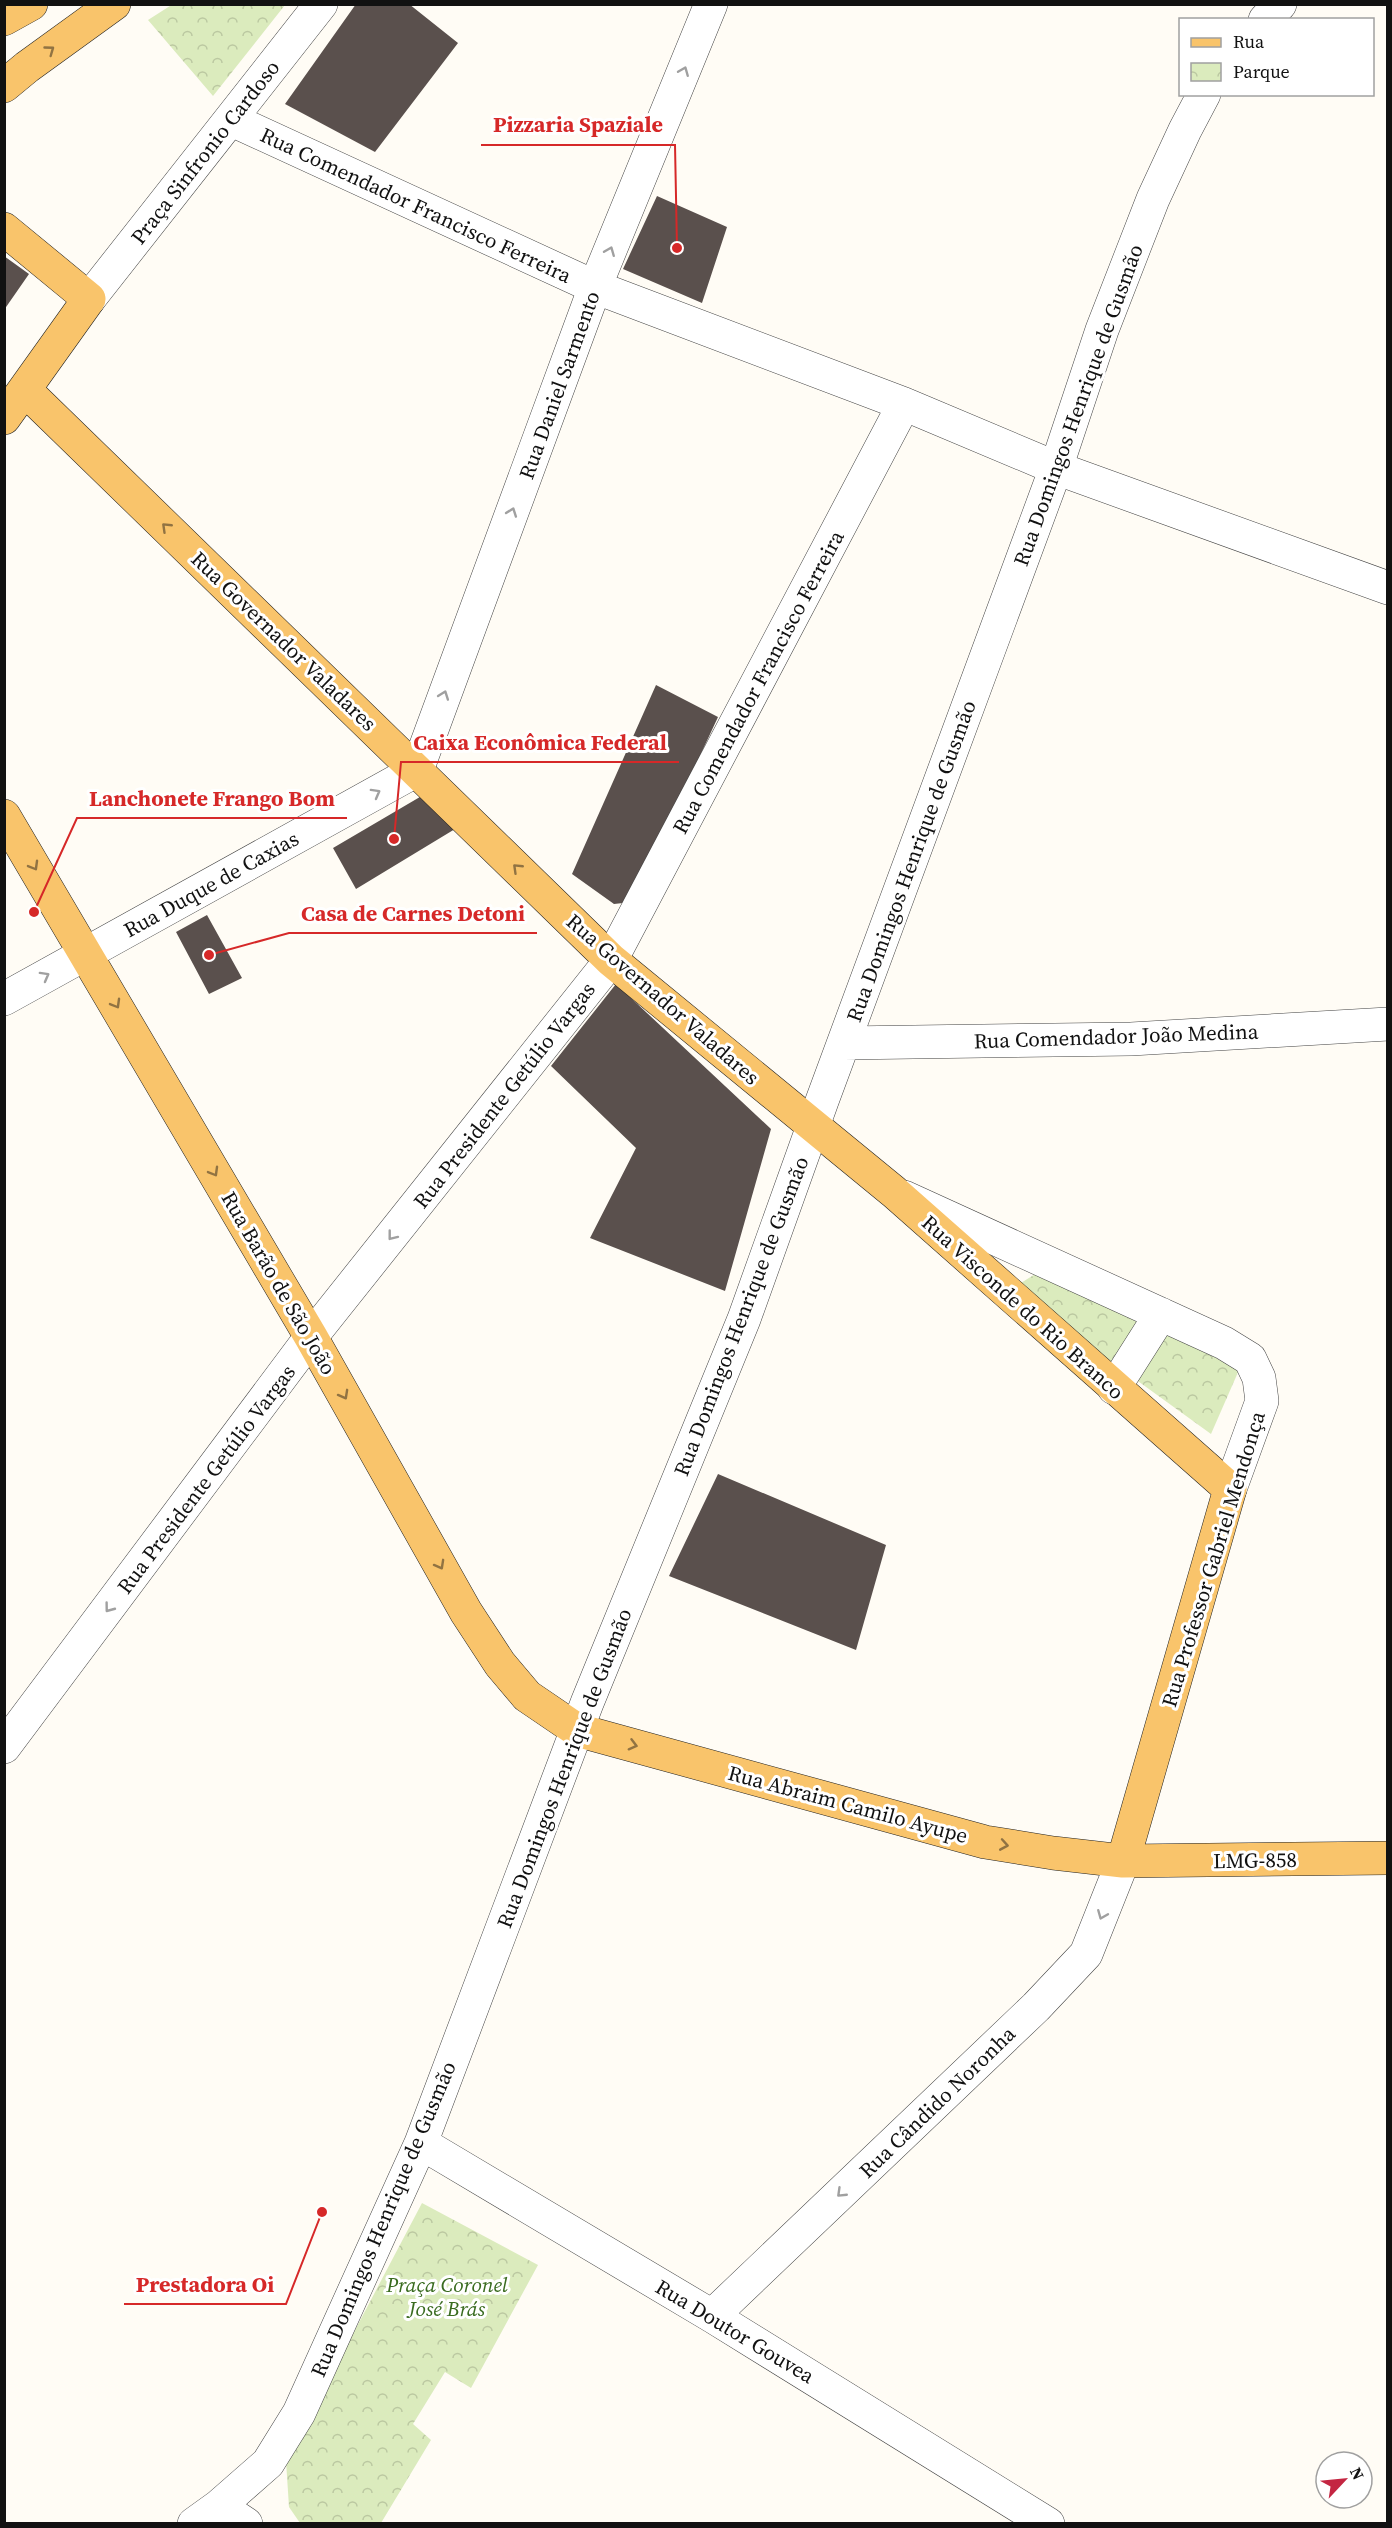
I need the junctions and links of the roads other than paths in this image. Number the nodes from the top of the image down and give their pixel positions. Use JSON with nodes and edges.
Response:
{"nodes":[{"id":1,"x":31,"y":4,"type":"edge"},
{"id":2,"x":114,"y":4,"type":"edge"},
{"id":3,"x":321,"y":4,"type":"edge"},
{"id":4,"x":711,"y":4,"type":"edge"},
{"id":5,"x":1280,"y":4,"type":"edge"},
{"id":6,"x":1267,"y":18,"type":"edge"},
{"id":7,"x":4,"y":19,"type":"edge"},
{"id":8,"x":4,"y":86,"type":"edge"},
{"id":9,"x":1203,"y":96,"type":"edge"},
{"id":10,"x":232,"y":120,"type":"junction"},
{"id":11,"x":4,"y":229,"type":"edge"},
{"id":12,"x":595,"y":287,"type":"junction"},
{"id":13,"x":89,"y":299,"type":"junction"},
{"id":14,"x":25,"y":390,"type":"junction"},
{"id":15,"x":904,"y":404,"type":"junction"},
{"id":16,"x":4,"y":418,"type":"edge"},
{"id":17,"x":1056,"y":468,"type":"junction"},
{"id":18,"x":1388,"y":588,"type":"edge"},
{"id":19,"x":417,"y":770,"type":"junction"},
{"id":20,"x":4,"y":816,"type":"edge"},
{"id":21,"x":86,"y":954,"type":"junction"},
{"id":22,"x":611,"y":960,"type":"junction"},
{"id":23,"x":4,"y":999,"type":"edge"},
{"id":24,"x":1388,"y":1024,"type":"edge"},
{"id":25,"x":844,"y":1043,"type":"junction"},
{"id":26,"x":814,"y":1128,"type":"junction"},
{"id":27,"x":894,"y":1192,"type":"junction"},
{"id":28,"x":1161,"y":1314,"type":"junction"},
{"id":29,"x":311,"y":1337,"type":"junction"},
{"id":30,"x":1114,"y":1388,"type":"junction"},
{"id":31,"x":1230,"y":1489,"type":"junction"},
{"id":32,"x":577,"y":1730,"type":"junction"},
{"id":33,"x":4,"y":1747,"type":"edge"},
{"id":34,"x":1388,"y":1858,"type":"edge"},
{"id":35,"x":1123,"y":1861,"type":"junction"},
{"id":36,"x":421,"y":2143,"type":"junction"},
{"id":37,"x":712,"y":2316,"type":"junction"},
{"id":38,"x":1007,"y":2513,"type":"edge"},
{"id":39,"x":207,"y":2515,"type":"edge"},
{"id":40,"x":246,"y":2523,"type":"edge"},
{"id":41,"x":1047,"y":2523,"type":"edge"}],
"edges":[{"from":1,"to":7,"type":"main road"},
{"from":8,"to":2,"type":"main road","one_way":true},
{"from":3,"to":10,"type":"street","name":"Praça Sinfronio Cardoso"},
{"from":12,"to":4,"type":"street","name":"Rua Daniel Sarmento","one_way":true},
{"from":5,"to":6,"type":"street"},
{"from":9,"to":17,"type":"street","name":"Rua Domingos Henrique de Gusmão"},
{"from":10,"to":12,"type":"street","name":"Rua Comendador Francisco Ferreira"},
{"from":10,"to":13,"type":"street","name":"Praça Sinfronio Cardoso"},
{"from":11,"to":13,"type":"main road"},
{"from":12,"to":15,"type":"street","name":"Rua Comendador Francisco Ferreira"},
{"from":19,"to":12,"type":"street","name":"Rua Daniel Sarmento","one_way":true},
{"from":13,"to":14,"type":"main road"},
{"from":14,"to":16,"type":"main road"},
{"from":19,"to":14,"type":"main road","name":"Rua Governador Valadares","one_way":true},
{"from":15,"to":17,"type":"street","name":"Rua Comendador Francisco Ferreira"},
{"from":15,"to":22,"type":"street","name":"Rua Comendador Francisco Ferreira"},
{"from":17,"to":18,"type":"street","name":"Rua Comendador Francisco Ferreira"},
{"from":17,"to":25,"type":"street","name":"Rua Domingos Henrique de Gusmão"},
{"from":21,"to":19,"type":"street","name":"Rua Duque de Caxias","one_way":true},
{"from":22,"to":19,"type":"main road","name":"Rua Governador Valadares","one_way":true},
{"from":20,"to":21,"type":"main road","name":"Rua Barão de São João","one_way":true},
{"from":23,"to":21,"type":"street","name":"Rua Duque de Caxias","one_way":true},
{"from":21,"to":29,"type":"main road","name":"Rua Barão de São João","one_way":true},
{"from":22,"to":26,"type":"main road","name":"Rua Governador Valadares"},
{"from":22,"to":29,"type":"street","name":"Rua Presidente Getúlio Vargas","one_way":true},
{"from":24,"to":25,"type":"street","name":"Rua Comendador João Medina"},
{"from":25,"to":26,"type":"street","name":"Rua Domingos Henrique de Gusmão"},
{"from":26,"to":27,"type":"main road","name":"Rua Visconde do Rio Branco"},
{"from":26,"to":32,"type":"street","name":"Rua Domingos Henrique de Gusmão"},
{"from":27,"to":28,"type":"street","name":"Rua Professor Gabriel Mendonça"},
{"from":27,"to":30,"type":"main road","name":"Rua Visconde do Rio Branco"},
{"from":28,"to":30,"type":"street"},
{"from":28,"to":31,"type":"street","name":"Rua Professor Gabriel Mendonça"},
{"from":29,"to":32,"type":"main road","name":"Rua Barão de São João","one_way":true},
{"from":29,"to":33,"type":"street","name":"Rua Presidente Getúlio Vargas","one_way":true},
{"from":30,"to":31,"type":"main road","name":"Rua Visconde do Rio Branco"},
{"from":31,"to":35,"type":"main road","name":"Rua Professor Gabriel Mendonça"},
{"from":32,"to":35,"type":"main road","name":"Rua Abraim Camilo Ayupe","number":"LMG-858","one_way":true},
{"from":32,"to":36,"type":"street","name":"Rua Domingos Henrique de Gusmão"},
{"from":34,"to":35,"type":"main road","name":"LMG-858","number":"LMG-858"},
{"from":35,"to":37,"type":"street","name":"Rua Cândido Noronha","one_way":true},
{"from":36,"to":37,"type":"street","name":"Rua Doutor Gouvea"},
{"from":36,"to":39,"type":"street","name":"Rua Domingos Henrique de Gusmão"},
{"from":37,"to":38,"type":"street","name":"Rua Doutor Gouvea"},
{"from":38,"to":41,"type":"street","name":"Rua Doutor Gouvea"},
{"from":39,"to":40,"type":"street"}]}
